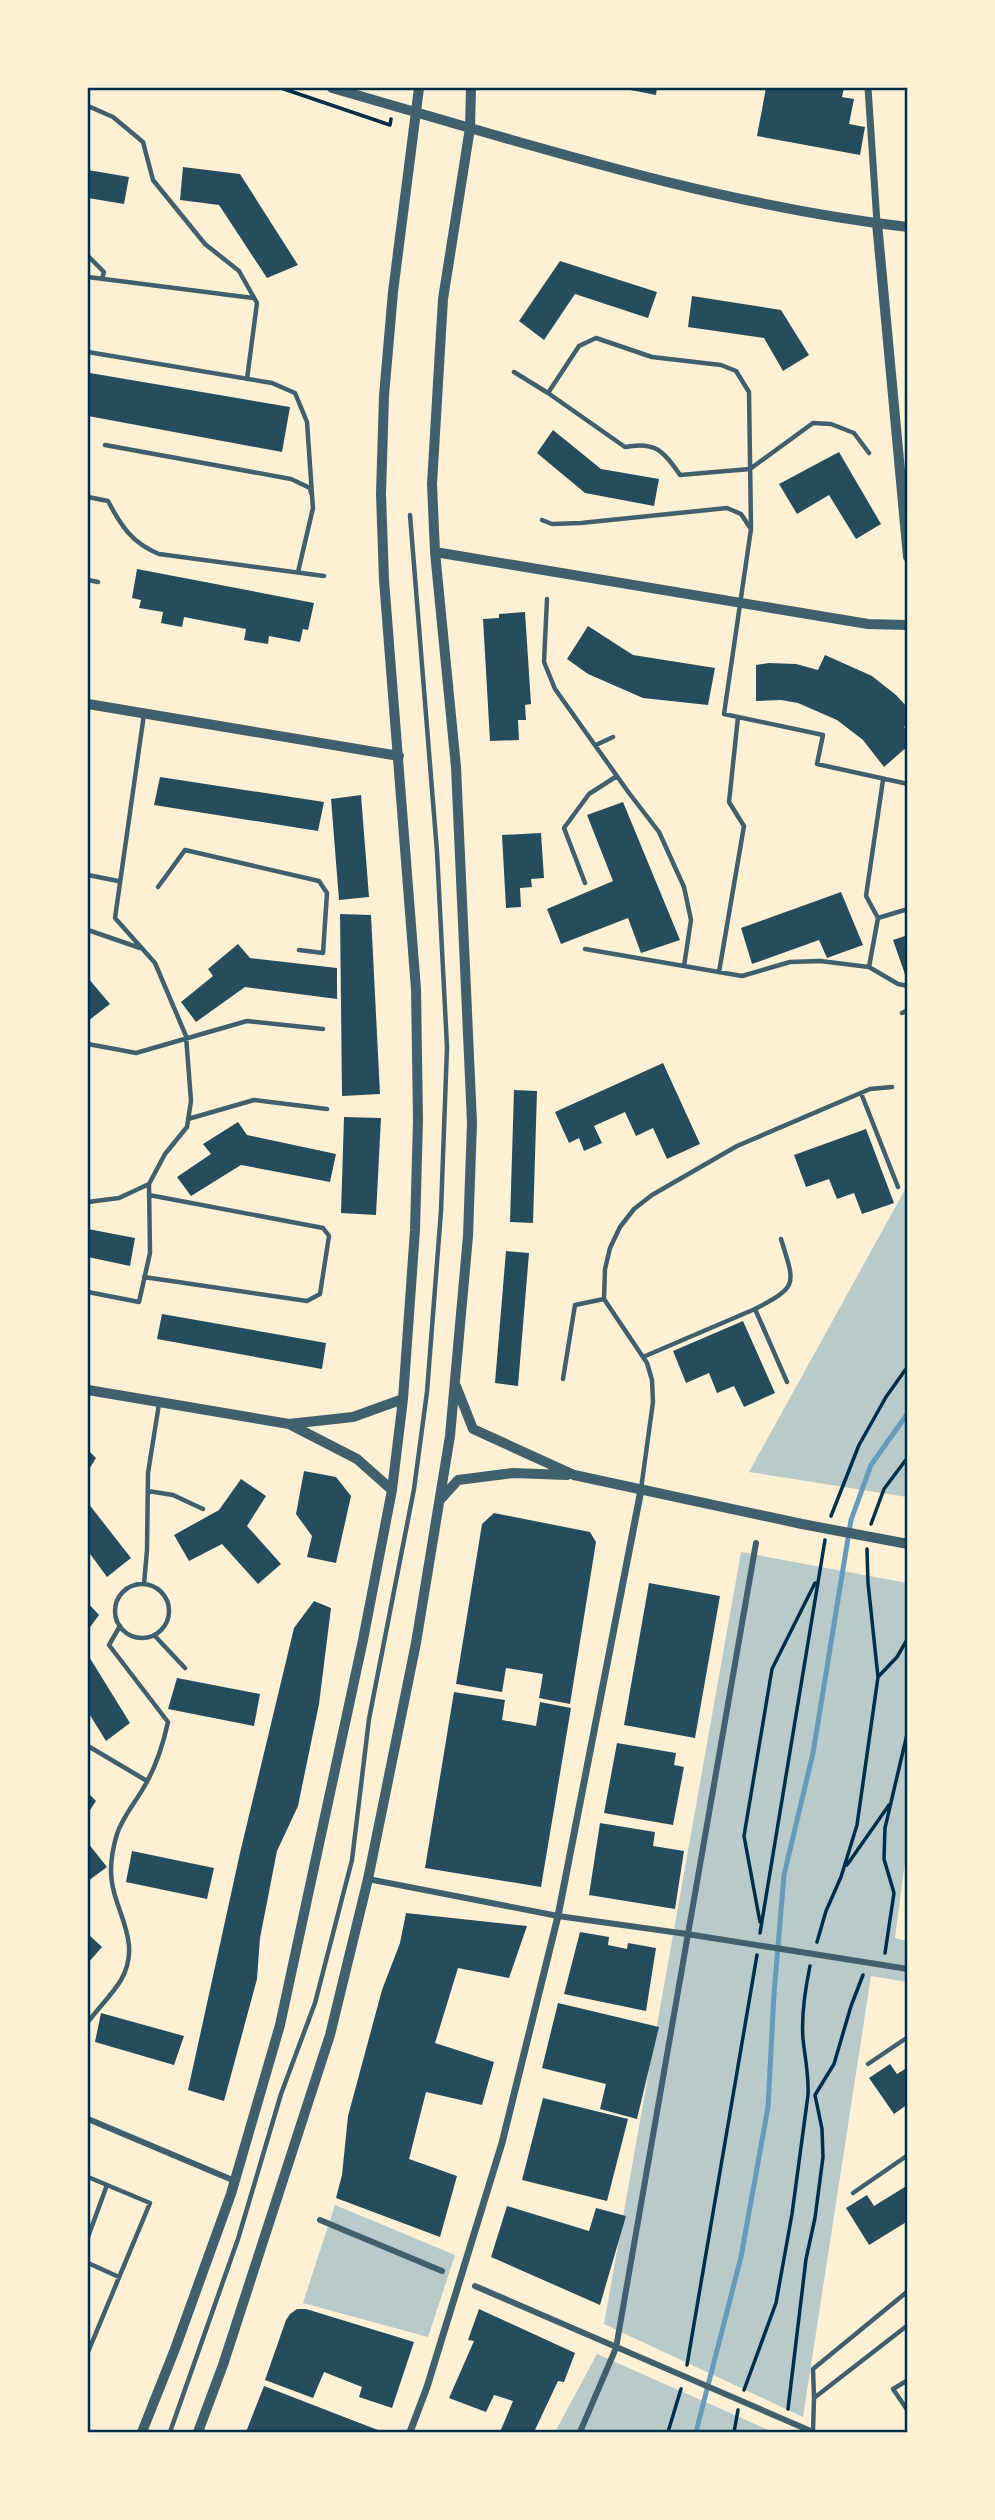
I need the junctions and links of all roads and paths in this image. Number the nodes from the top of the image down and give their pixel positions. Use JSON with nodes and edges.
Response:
{"nodes":[{"id":1,"x":332,"y":88,"type":"edge"},
{"id":2,"x":419,"y":88,"type":"edge"},
{"id":3,"x":471,"y":88,"type":"edge"},
{"id":4,"x":868,"y":88,"type":"edge"},
{"id":5,"x":88,"y":106,"type":"edge"},
{"id":6,"x":416,"y":112,"type":"junction"},
{"id":7,"x":470,"y":128,"type":"junction"},
{"id":8,"x":877,"y":223,"type":"junction"},
{"id":9,"x":908,"y":227,"type":"edge"},
{"id":10,"x":88,"y":256,"type":"edge"},
{"id":11,"x":88,"y":277,"type":"edge"},
{"id":12,"x":102,"y":279,"type":"junction"},
{"id":13,"x":254,"y":298,"type":"junction"},
{"id":14,"x":88,"y":352,"type":"edge"},
{"id":15,"x":514,"y":372,"type":"dead end"},
{"id":16,"x":247,"y":379,"type":"junction"},
{"id":17,"x":548,"y":393,"type":"junction"},
{"id":18,"x":105,"y":445,"type":"dead end"},
{"id":19,"x":869,"y":453,"type":"dead end"},
{"id":20,"x":750,"y":469,"type":"junction"},
{"id":21,"x":88,"y":497,"type":"edge"},
{"id":22,"x":313,"y":509,"type":"junction"},
{"id":23,"x":410,"y":515,"type":"dead end"},
{"id":24,"x":542,"y":520,"type":"dead end"},
{"id":25,"x":751,"y":529,"type":"junction"},
{"id":26,"x":435,"y":552,"type":"junction"},
{"id":27,"x":908,"y":556,"type":"edge"},
{"id":28,"x":298,"y":572,"type":"junction"},
{"id":29,"x":324,"y":576,"type":"dead end"},
{"id":30,"x":88,"y":580,"type":"edge"},
{"id":31,"x":98,"y":582,"type":"dead end"},
{"id":32,"x":547,"y":599,"type":"dead end"},
{"id":33,"x":740,"y":602,"type":"junction"},
{"id":34,"x":908,"y":625,"type":"edge"},
{"id":35,"x":88,"y":704,"type":"edge"},
{"id":36,"x":144,"y":713,"type":"junction"},
{"id":37,"x":738,"y":717,"type":"junction"},
{"id":38,"x":613,"y":737,"type":"dead end"},
{"id":39,"x":596,"y":745,"type":"junction"},
{"id":40,"x":399,"y":756,"type":"junction"},
{"id":41,"x":617,"y":776,"type":"junction"},
{"id":42,"x":883,"y":780,"type":"junction"},
{"id":43,"x":908,"y":784,"type":"edge"},
{"id":44,"x":88,"y":875,"type":"edge"},
{"id":45,"x":118,"y":881,"type":"junction"},
{"id":46,"x":585,"y":883,"type":"dead end"},
{"id":47,"x":158,"y":887,"type":"dead end"},
{"id":48,"x":908,"y":909,"type":"edge"},
{"id":49,"x":878,"y":918,"type":"junction"},
{"id":50,"x":88,"y":930,"type":"edge"},
{"id":51,"x":142,"y":949,"type":"junction"},
{"id":52,"x":585,"y":949,"type":"dead end"},
{"id":53,"x":299,"y":950,"type":"dead end"},
{"id":54,"x":684,"y":966,"type":"junction"},
{"id":55,"x":869,"y":967,"type":"junction"},
{"id":56,"x":719,"y":972,"type":"junction"},
{"id":57,"x":908,"y":986,"type":"edge"},
{"id":58,"x":323,"y":1029,"type":"dead end"},
{"id":59,"x":186,"y":1037,"type":"junction"},
{"id":60,"x":88,"y":1044,"type":"edge"},
{"id":61,"x":892,"y":1087,"type":"dead end"},
{"id":62,"x":861,"y":1093,"type":"junction"},
{"id":63,"x":327,"y":1109,"type":"dead end"},
{"id":64,"x":188,"y":1119,"type":"junction"},
{"id":65,"x":149,"y":1184,"type":"junction"},
{"id":66,"x":898,"y":1187,"type":"dead end"},
{"id":67,"x":149,"y":1195,"type":"junction"},
{"id":68,"x":88,"y":1202,"type":"edge"},
{"id":69,"x":780,"y":1239,"type":"dead end"},
{"id":70,"x":144,"y":1277,"type":"junction"},
{"id":71,"x":88,"y":1292,"type":"edge"},
{"id":72,"x":604,"y":1298,"type":"junction"},
{"id":73,"x":755,"y":1309,"type":"junction"},
{"id":74,"x":643,"y":1357,"type":"junction"},
{"id":75,"x":908,"y":1366,"type":"edge"},
{"id":76,"x":563,"y":1379,"type":"dead end"},
{"id":77,"x":787,"y":1382,"type":"dead end"},
{"id":78,"x":455,"y":1384,"type":"junction"},
{"id":79,"x":88,"y":1390,"type":"edge"},
{"id":80,"x":403,"y":1399,"type":"junction"},
{"id":81,"x":159,"y":1404,"type":"junction"},
{"id":82,"x":289,"y":1424,"type":"junction"},
{"id":83,"x":574,"y":1475,"type":"junction"},
{"id":84,"x":392,"y":1490,"type":"junction"},
{"id":85,"x":641,"y":1490,"type":"junction"},
{"id":86,"x":148,"y":1491,"type":"junction"},
{"id":87,"x":440,"y":1500,"type":"junction"},
{"id":88,"x":203,"y":1510,"type":"dead end"},
{"id":89,"x":828,"y":1523,"type":"dead end"},
{"id":90,"x":826,"y":1534,"type":"dead end"},
{"id":91,"x":756,"y":1543,"type":"dead end"},
{"id":92,"x":905,"y":1543,"type":"edge"},
{"id":93,"x":817,"y":1579,"type":"junction"},
{"id":94,"x":144,"y":1584,"type":"junction"},
{"id":95,"x":120,"y":1626,"type":"junction"},
{"id":96,"x":154,"y":1635,"type":"junction"},
{"id":97,"x":908,"y":1637,"type":"edge"},
{"id":98,"x":185,"y":1668,"type":"dead end"},
{"id":99,"x":878,"y":1677,"type":"dead end"},
{"id":100,"x":908,"y":1730,"type":"edge"},
{"id":101,"x":88,"y":1746,"type":"edge"},
{"id":102,"x":147,"y":1781,"type":"junction"},
{"id":103,"x":890,"y":1804,"type":"junction"},
{"id":104,"x":844,"y":1869,"type":"dead end"},
{"id":105,"x":368,"y":1879,"type":"junction"},
{"id":106,"x":558,"y":1916,"type":"junction"},
{"id":107,"x":761,"y":1927,"type":"junction"},
{"id":108,"x":687,"y":1934,"type":"junction"},
{"id":109,"x":759,"y":1939,"type":"dead end"},
{"id":110,"x":757,"y":1952,"type":"dead end"},
{"id":111,"x":868,"y":1963,"type":"junction"},
{"id":112,"x":883,"y":1966,"type":"junction"},
{"id":113,"x":908,"y":1969,"type":"edge"},
{"id":114,"x":88,"y":2022,"type":"edge"},
{"id":115,"x":908,"y":2037,"type":"edge"},
{"id":116,"x":868,"y":2064,"type":"dead end"},
{"id":117,"x":808,"y":2095,"type":"dead end"},
{"id":118,"x":816,"y":2095,"type":"junction"},
{"id":119,"x":88,"y":2119,"type":"edge"},
{"id":120,"x":908,"y":2155,"type":"edge"},
{"id":121,"x":88,"y":2177,"type":"edge"},
{"id":122,"x":235,"y":2180,"type":"junction"},
{"id":123,"x":107,"y":2185,"type":"junction"},
{"id":124,"x":853,"y":2193,"type":"dead end"},
{"id":125,"x":320,"y":2220,"type":"dead end"},
{"id":126,"x":88,"y":2237,"type":"edge"},
{"id":127,"x":88,"y":2263,"type":"edge"},
{"id":128,"x":442,"y":2271,"type":"dead end"},
{"id":129,"x":119,"y":2277,"type":"junction"},
{"id":130,"x":475,"y":2286,"type":"dead end"},
{"id":131,"x":908,"y":2291,"type":"edge"},
{"id":132,"x":908,"y":2325,"type":"edge"},
{"id":133,"x":616,"y":2348,"type":"junction"},
{"id":134,"x":88,"y":2352,"type":"edge"},
{"id":135,"x":685,"y":2375,"type":"dead end"},
{"id":136,"x":908,"y":2380,"type":"edge"},
{"id":137,"x":682,"y":2388,"type":"dead end"},
{"id":138,"x":814,"y":2398,"type":"junction"},
{"id":139,"x":908,"y":2411,"type":"edge"},
{"id":140,"x":789,"y":2422,"type":"junction"},
{"id":141,"x":142,"y":2432,"type":"edge"},
{"id":142,"x":170,"y":2432,"type":"edge"},
{"id":143,"x":198,"y":2432,"type":"edge"},
{"id":144,"x":410,"y":2432,"type":"edge"},
{"id":145,"x":580,"y":2432,"type":"edge"},
{"id":146,"x":668,"y":2432,"type":"edge"},
{"id":147,"x":813,"y":2432,"type":"edge"}],
"edges":[{"from":1,"to":6,"type":"street"},
{"from":2,"to":6,"type":"street"},
{"from":3,"to":7,"type":"street"},
{"from":4,"to":8,"type":"street"},
{"from":5,"to":13,"type":"lane"},
{"from":6,"to":7,"type":"street"},
{"from":6,"to":40,"type":"street"},
{"from":7,"to":8,"type":"street"},
{"from":7,"to":26,"type":"street"},
{"from":8,"to":9,"type":"street"},
{"from":8,"to":27,"type":"street"},
{"from":10,"to":12,"type":"lane"},
{"from":11,"to":12,"type":"lane"},
{"from":12,"to":13,"type":"lane"},
{"from":13,"to":16,"type":"lane"},
{"from":14,"to":16,"type":"lane"},
{"from":15,"to":17,"type":"lane"},
{"from":16,"to":22,"type":"lane"},
{"from":17,"to":20,"type":"lane"},
{"from":17,"to":20,"type":"lane"},
{"from":18,"to":22,"type":"lane"},
{"from":19,"to":20,"type":"lane"},
{"from":20,"to":25,"type":"lane"},
{"from":21,"to":28,"type":"lane"},
{"from":22,"to":28,"type":"lane"},
{"from":23,"to":142,"type":"lane"},
{"from":24,"to":25,"type":"lane"},
{"from":25,"to":33,"type":"lane"},
{"from":26,"to":33,"type":"street"},
{"from":26,"to":78,"type":"street"},
{"from":28,"to":29,"type":"lane"},
{"from":30,"to":31,"type":"lane"},
{"from":32,"to":39,"type":"lane"},
{"from":33,"to":34,"type":"street"},
{"from":33,"to":37,"type":"lane"},
{"from":35,"to":36,"type":"street"},
{"from":36,"to":40,"type":"street"},
{"from":36,"to":45,"type":"lane"},
{"from":37,"to":42,"type":"lane"},
{"from":37,"to":56,"type":"lane"},
{"from":38,"to":39,"type":"lane"},
{"from":39,"to":41,"type":"lane"},
{"from":40,"to":80,"type":"street"},
{"from":41,"to":46,"type":"lane"},
{"from":41,"to":54,"type":"lane"},
{"from":42,"to":43,"type":"lane"},
{"from":42,"to":49,"type":"lane"},
{"from":44,"to":45,"type":"lane"},
{"from":45,"to":51,"type":"lane"},
{"from":47,"to":53,"type":"lane"},
{"from":48,"to":49,"type":"lane"},
{"from":49,"to":55,"type":"lane"},
{"from":50,"to":51,"type":"lane"},
{"from":51,"to":59,"type":"lane"},
{"from":52,"to":54,"type":"lane"},
{"from":54,"to":56,"type":"lane"},
{"from":55,"to":56,"type":"lane"},
{"from":55,"to":57,"type":"lane"},
{"from":58,"to":59,"type":"lane"},
{"from":59,"to":60,"type":"lane"},
{"from":59,"to":64,"type":"lane"},
{"from":61,"to":62,"type":"lane"},
{"from":62,"to":66,"type":"lane"},
{"from":62,"to":72,"type":"lane"},
{"from":63,"to":64,"type":"lane"},
{"from":64,"to":65,"type":"lane"},
{"from":65,"to":67,"type":"lane"},
{"from":65,"to":68,"type":"lane"},
{"from":67,"to":70,"type":"lane"},
{"from":67,"to":70,"type":"lane"},
{"from":69,"to":73,"type":"lane"},
{"from":70,"to":71,"type":"lane"},
{"from":72,"to":74,"type":"lane"},
{"from":72,"to":76,"type":"lane"},
{"from":73,"to":74,"type":"lane"},
{"from":73,"to":77,"type":"lane"},
{"from":74,"to":85,"type":"lane"},
{"from":75,"to":89,"type":"path"},
{"from":78,"to":83,"type":"street"},
{"from":78,"to":87,"type":"street"},
{"from":79,"to":81,"type":"street"},
{"from":80,"to":82,"type":"street"},
{"from":80,"to":84,"type":"street"},
{"from":81,"to":82,"type":"street"},
{"from":81,"to":86,"type":"lane"},
{"from":82,"to":84,"type":"street"},
{"from":83,"to":85,"type":"street"},
{"from":83,"to":87,"type":"street"},
{"from":84,"to":122,"type":"street"},
{"from":85,"to":92,"type":"street"},
{"from":85,"to":106,"type":"street"},
{"from":86,"to":88,"type":"lane"},
{"from":86,"to":94,"type":"lane"},
{"from":87,"to":105,"type":"street"},
{"from":90,"to":93,"type":"path"},
{"from":91,"to":108,"type":"street"},
{"from":93,"to":107,"type":"path"},
{"from":93,"to":107,"type":"path"},
{"from":94,"to":95,"type":"lane"},
{"from":94,"to":96,"type":"lane"},
{"from":95,"to":96,"type":"lane"},
{"from":95,"to":102,"type":"lane"},
{"from":96,"to":98,"type":"lane"},
{"from":97,"to":99,"type":"path"},
{"from":100,"to":103,"type":"path"},
{"from":101,"to":102,"type":"lane"},
{"from":102,"to":114,"type":"lane"},
{"from":103,"to":104,"type":"path"},
{"from":103,"to":112,"type":"path"},
{"from":105,"to":106,"type":"street"},
{"from":105,"to":143,"type":"street"},
{"from":106,"to":108,"type":"street"},
{"from":106,"to":144,"type":"street"},
{"from":107,"to":109,"type":"path"},
{"from":108,"to":111,"type":"street"},
{"from":108,"to":133,"type":"street"},
{"from":110,"to":135,"type":"path"},
{"from":111,"to":112,"type":"street"},
{"from":111,"to":118,"type":"path"},
{"from":112,"to":113,"type":"street"},
{"from":115,"to":116,"type":"lane"},
{"from":117,"to":118,"type":"path"},
{"from":118,"to":140,"type":"path"},
{"from":119,"to":122,"type":"street"},
{"from":120,"to":124,"type":"lane"},
{"from":121,"to":123,"type":"lane"},
{"from":122,"to":141,"type":"street"},
{"from":123,"to":126,"type":"lane"},
{"from":123,"to":129,"type":"lane"},
{"from":125,"to":128,"type":"street"},
{"from":127,"to":129,"type":"lane"},
{"from":129,"to":134,"type":"lane"},
{"from":130,"to":133,"type":"street"},
{"from":131,"to":138,"type":"lane"},
{"from":132,"to":138,"type":"lane"},
{"from":133,"to":140,"type":"street"},
{"from":133,"to":145,"type":"street"},
{"from":136,"to":139,"type":"lane"},
{"from":137,"to":146,"type":"path"},
{"from":138,"to":147,"type":"lane"},
{"from":140,"to":147,"type":"street"}]}
